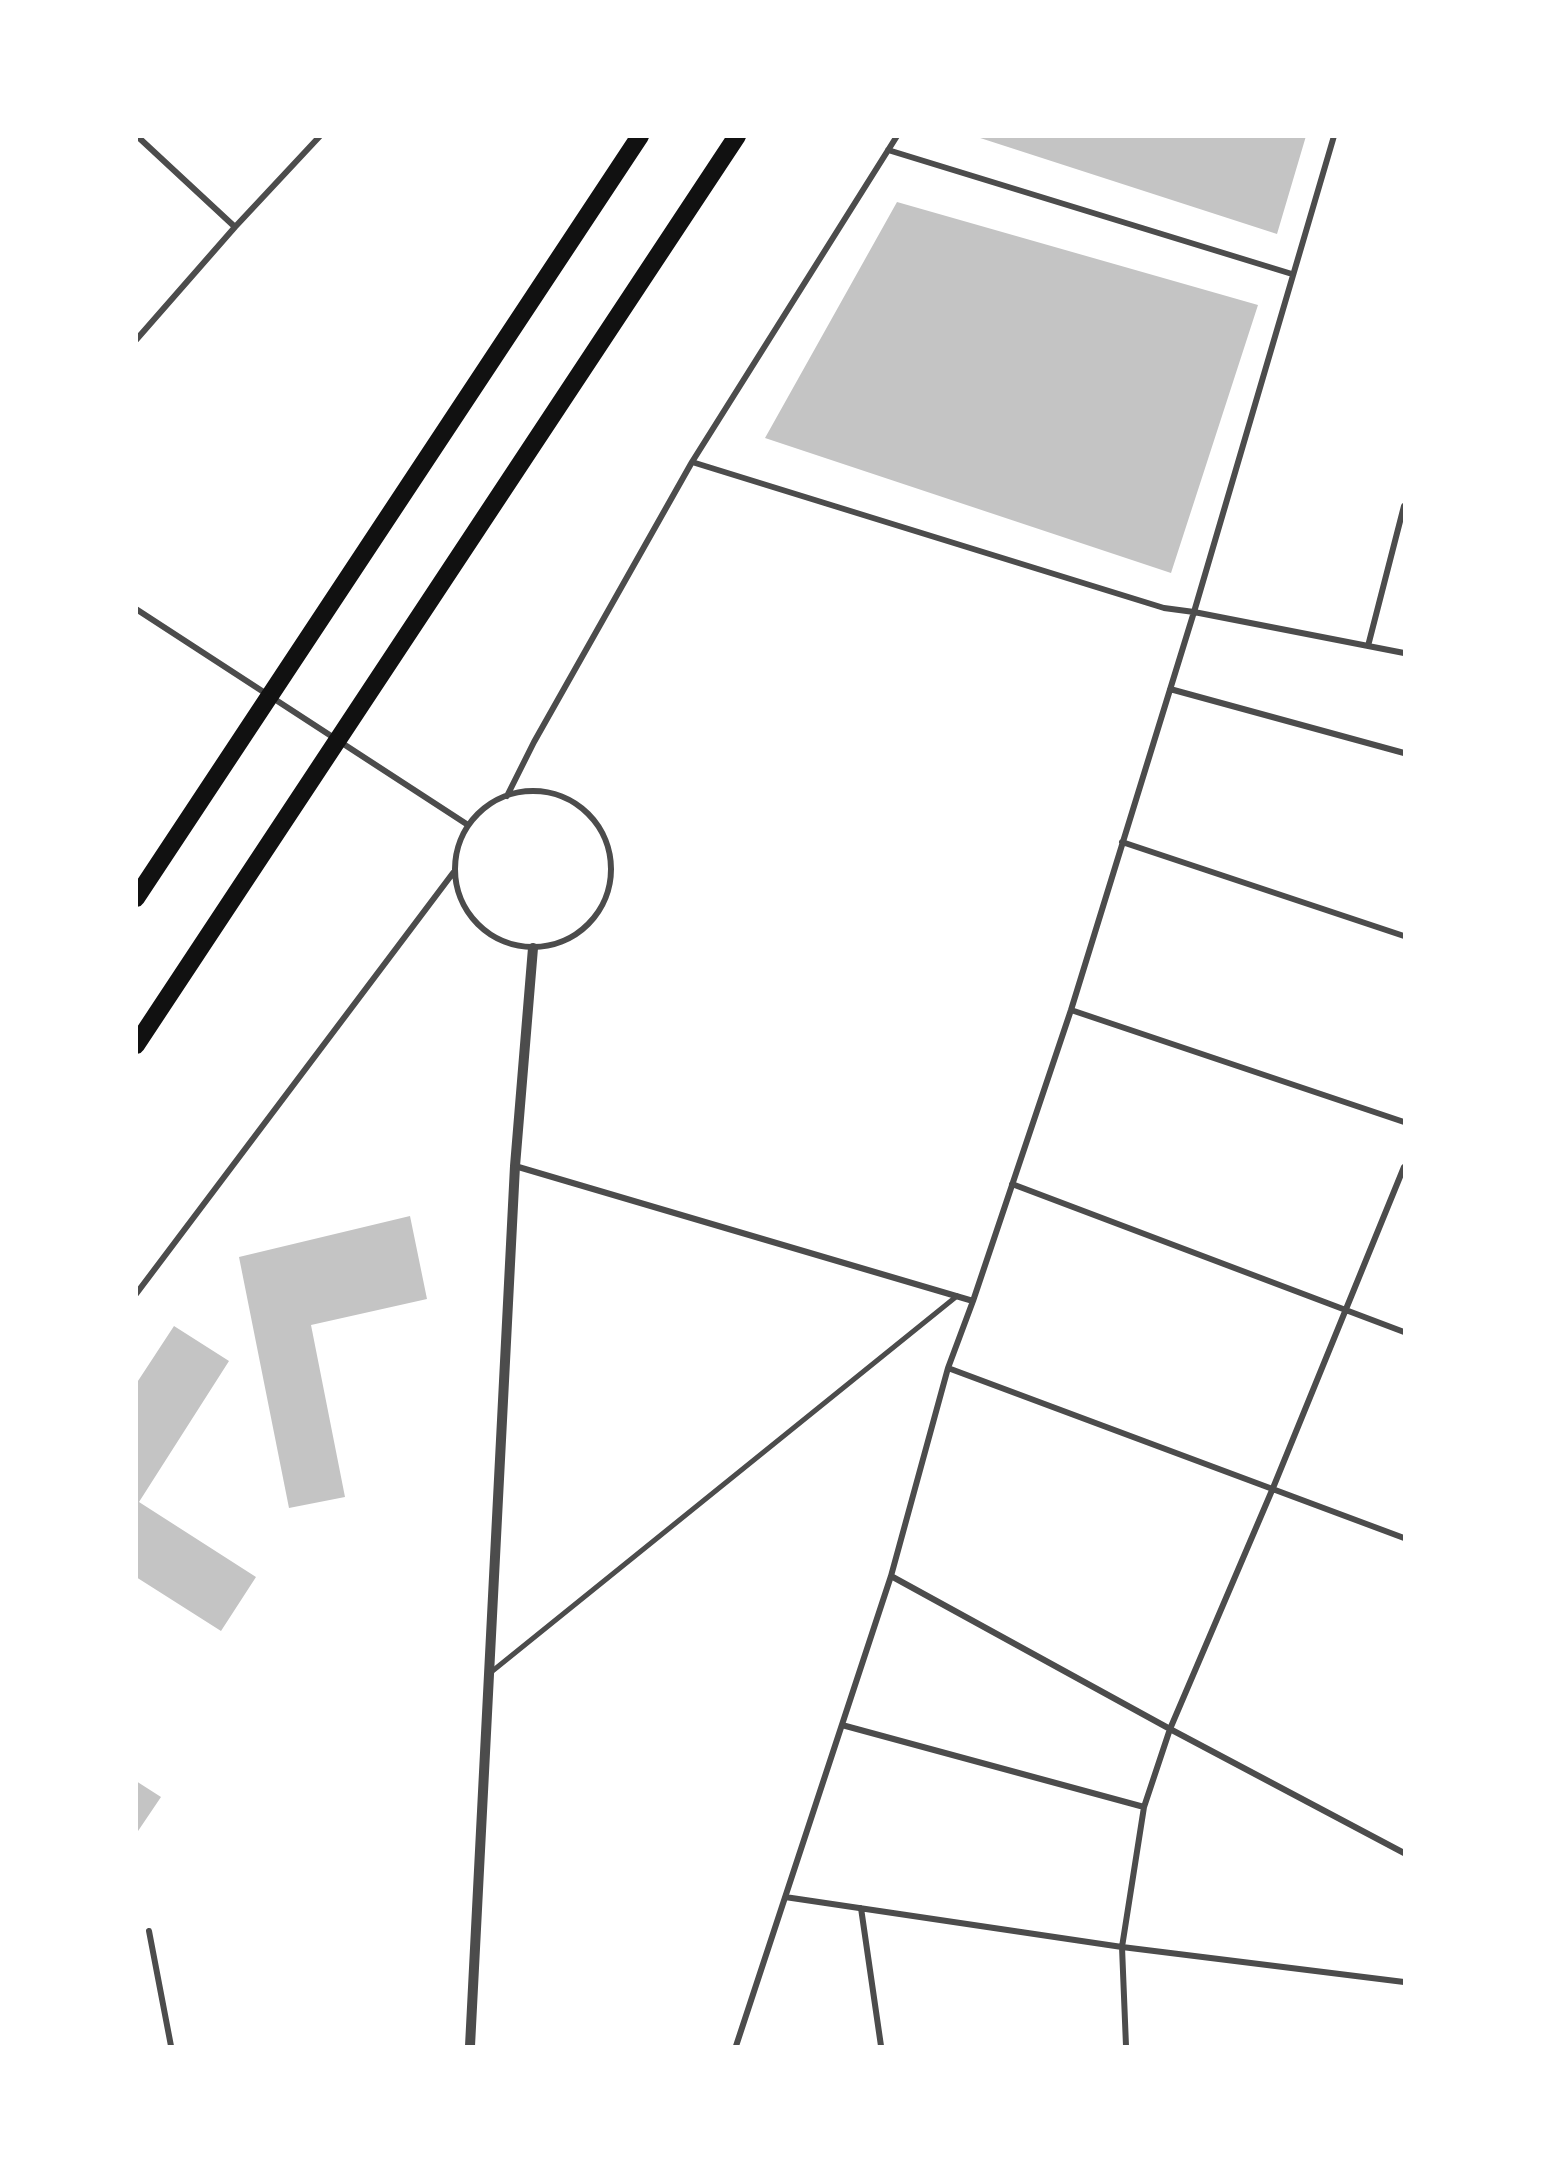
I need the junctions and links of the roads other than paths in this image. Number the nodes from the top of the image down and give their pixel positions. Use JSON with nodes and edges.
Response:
{"nodes":[{"id":1,"x":137,"y":136,"type":"edge"},
{"id":2,"x":320,"y":136,"type":"edge"},
{"id":3,"x":640,"y":136,"type":"edge"},
{"id":4,"x":737,"y":136,"type":"edge"},
{"id":5,"x":897,"y":136,"type":"edge"},
{"id":6,"x":1334,"y":136,"type":"edge"},
{"id":7,"x":888,"y":150,"type":"junction"},
{"id":8,"x":235,"y":227,"type":"junction"},
{"id":9,"x":1292,"y":274,"type":"junction"},
{"id":10,"x":136,"y":340,"type":"edge"},
{"id":11,"x":692,"y":462,"type":"junction"},
{"id":12,"x":1404,"y":506,"type":"edge"},
{"id":13,"x":136,"y":609,"type":"edge"},
{"id":14,"x":1194,"y":612,"type":"junction"},
{"id":15,"x":1368,"y":646,"type":"junction"},
{"id":16,"x":1404,"y":653,"type":"edge"},
{"id":17,"x":1170,"y":689,"type":"junction"},
{"id":18,"x":1404,"y":753,"type":"edge"},
{"id":19,"x":507,"y":796,"type":"junction"},
{"id":20,"x":468,"y":825,"type":"junction"},
{"id":21,"x":1122,"y":842,"type":"junction"},
{"id":22,"x":453,"y":873,"type":"junction"},
{"id":23,"x":136,"y":898,"type":"edge"},
{"id":24,"x":1404,"y":936,"type":"edge"},
{"id":25,"x":533,"y":948,"type":"junction"},
{"id":26,"x":1071,"y":1010,"type":"junction"},
{"id":27,"x":136,"y":1045,"type":"edge"},
{"id":28,"x":1404,"y":1122,"type":"edge"},
{"id":29,"x":514,"y":1166,"type":"junction"},
{"id":30,"x":1404,"y":1167,"type":"edge"},
{"id":31,"x":1012,"y":1184,"type":"junction"},
{"id":32,"x":136,"y":1294,"type":"edge"},
{"id":33,"x":957,"y":1296,"type":"junction"},
{"id":34,"x":973,"y":1300,"type":"junction"},
{"id":35,"x":1346,"y":1310,"type":"junction"},
{"id":36,"x":1404,"y":1332,"type":"edge"},
{"id":37,"x":948,"y":1368,"type":"junction"},
{"id":38,"x":1273,"y":1488,"type":"junction"},
{"id":39,"x":1404,"y":1538,"type":"edge"},
{"id":40,"x":891,"y":1576,"type":"junction"},
{"id":41,"x":489,"y":1674,"type":"junction"},
{"id":42,"x":842,"y":1725,"type":"junction"},
{"id":43,"x":1170,"y":1729,"type":"junction"},
{"id":44,"x":1144,"y":1807,"type":"junction"},
{"id":45,"x":1404,"y":1852,"type":"edge"},
{"id":46,"x":785,"y":1897,"type":"junction"},
{"id":47,"x":861,"y":1908,"type":"junction"},
{"id":48,"x":149,"y":1931,"type":"dead end"},
{"id":49,"x":1122,"y":1947,"type":"junction"},
{"id":50,"x":1404,"y":1982,"type":"edge"},
{"id":51,"x":171,"y":2046,"type":"edge"},
{"id":52,"x":470,"y":2046,"type":"edge"},
{"id":53,"x":736,"y":2046,"type":"edge"},
{"id":54,"x":881,"y":2046,"type":"edge"},
{"id":55,"x":1126,"y":2046,"type":"edge"}],
"edges":[{"from":1,"to":8,"type":"street"},
{"from":2,"to":8,"type":"street"},
{"from":3,"to":23,"type":"highway"},
{"from":4,"to":27,"type":"highway"},
{"from":5,"to":7,"type":"street"},
{"from":6,"to":9,"type":"street"},
{"from":7,"to":9,"type":"street"},
{"from":7,"to":11,"type":"street"},
{"from":8,"to":10,"type":"street"},
{"from":9,"to":14,"type":"street"},
{"from":11,"to":14,"type":"street"},
{"from":11,"to":19,"type":"street"},
{"from":12,"to":15,"type":"street"},
{"from":13,"to":20,"type":"street"},
{"from":14,"to":15,"type":"street"},
{"from":14,"to":17,"type":"street"},
{"from":15,"to":16,"type":"street"},
{"from":17,"to":18,"type":"street"},
{"from":17,"to":21,"type":"street"},
{"from":19,"to":20,"type":"street"},
{"from":19,"to":25,"type":"street"},
{"from":20,"to":22,"type":"street"},
{"from":21,"to":24,"type":"street"},
{"from":21,"to":26,"type":"street"},
{"from":22,"to":25,"type":"street"},
{"from":22,"to":32,"type":"street"},
{"from":25,"to":29,"type":"street"},
{"from":26,"to":28,"type":"street"},
{"from":26,"to":31,"type":"street"},
{"from":29,"to":33,"type":"street"},
{"from":29,"to":41,"type":"street"},
{"from":30,"to":35,"type":"street"},
{"from":31,"to":34,"type":"street"},
{"from":31,"to":35,"type":"street"},
{"from":33,"to":34,"type":"street"},
{"from":33,"to":41,"type":"street"},
{"from":34,"to":37,"type":"street"},
{"from":35,"to":36,"type":"street"},
{"from":35,"to":38,"type":"street"},
{"from":37,"to":38,"type":"street"},
{"from":37,"to":40,"type":"street"},
{"from":38,"to":39,"type":"street"},
{"from":38,"to":43,"type":"street"},
{"from":40,"to":42,"type":"street"},
{"from":40,"to":43,"type":"street"},
{"from":41,"to":52,"type":"street"},
{"from":42,"to":44,"type":"street"},
{"from":42,"to":46,"type":"street"},
{"from":43,"to":44,"type":"street"},
{"from":43,"to":45,"type":"street"},
{"from":44,"to":49,"type":"street"},
{"from":46,"to":47,"type":"street"},
{"from":46,"to":53,"type":"street"},
{"from":47,"to":49,"type":"street"},
{"from":47,"to":54,"type":"street"},
{"from":48,"to":51,"type":"street"},
{"from":49,"to":50,"type":"street"},
{"from":49,"to":55,"type":"street"}]}
